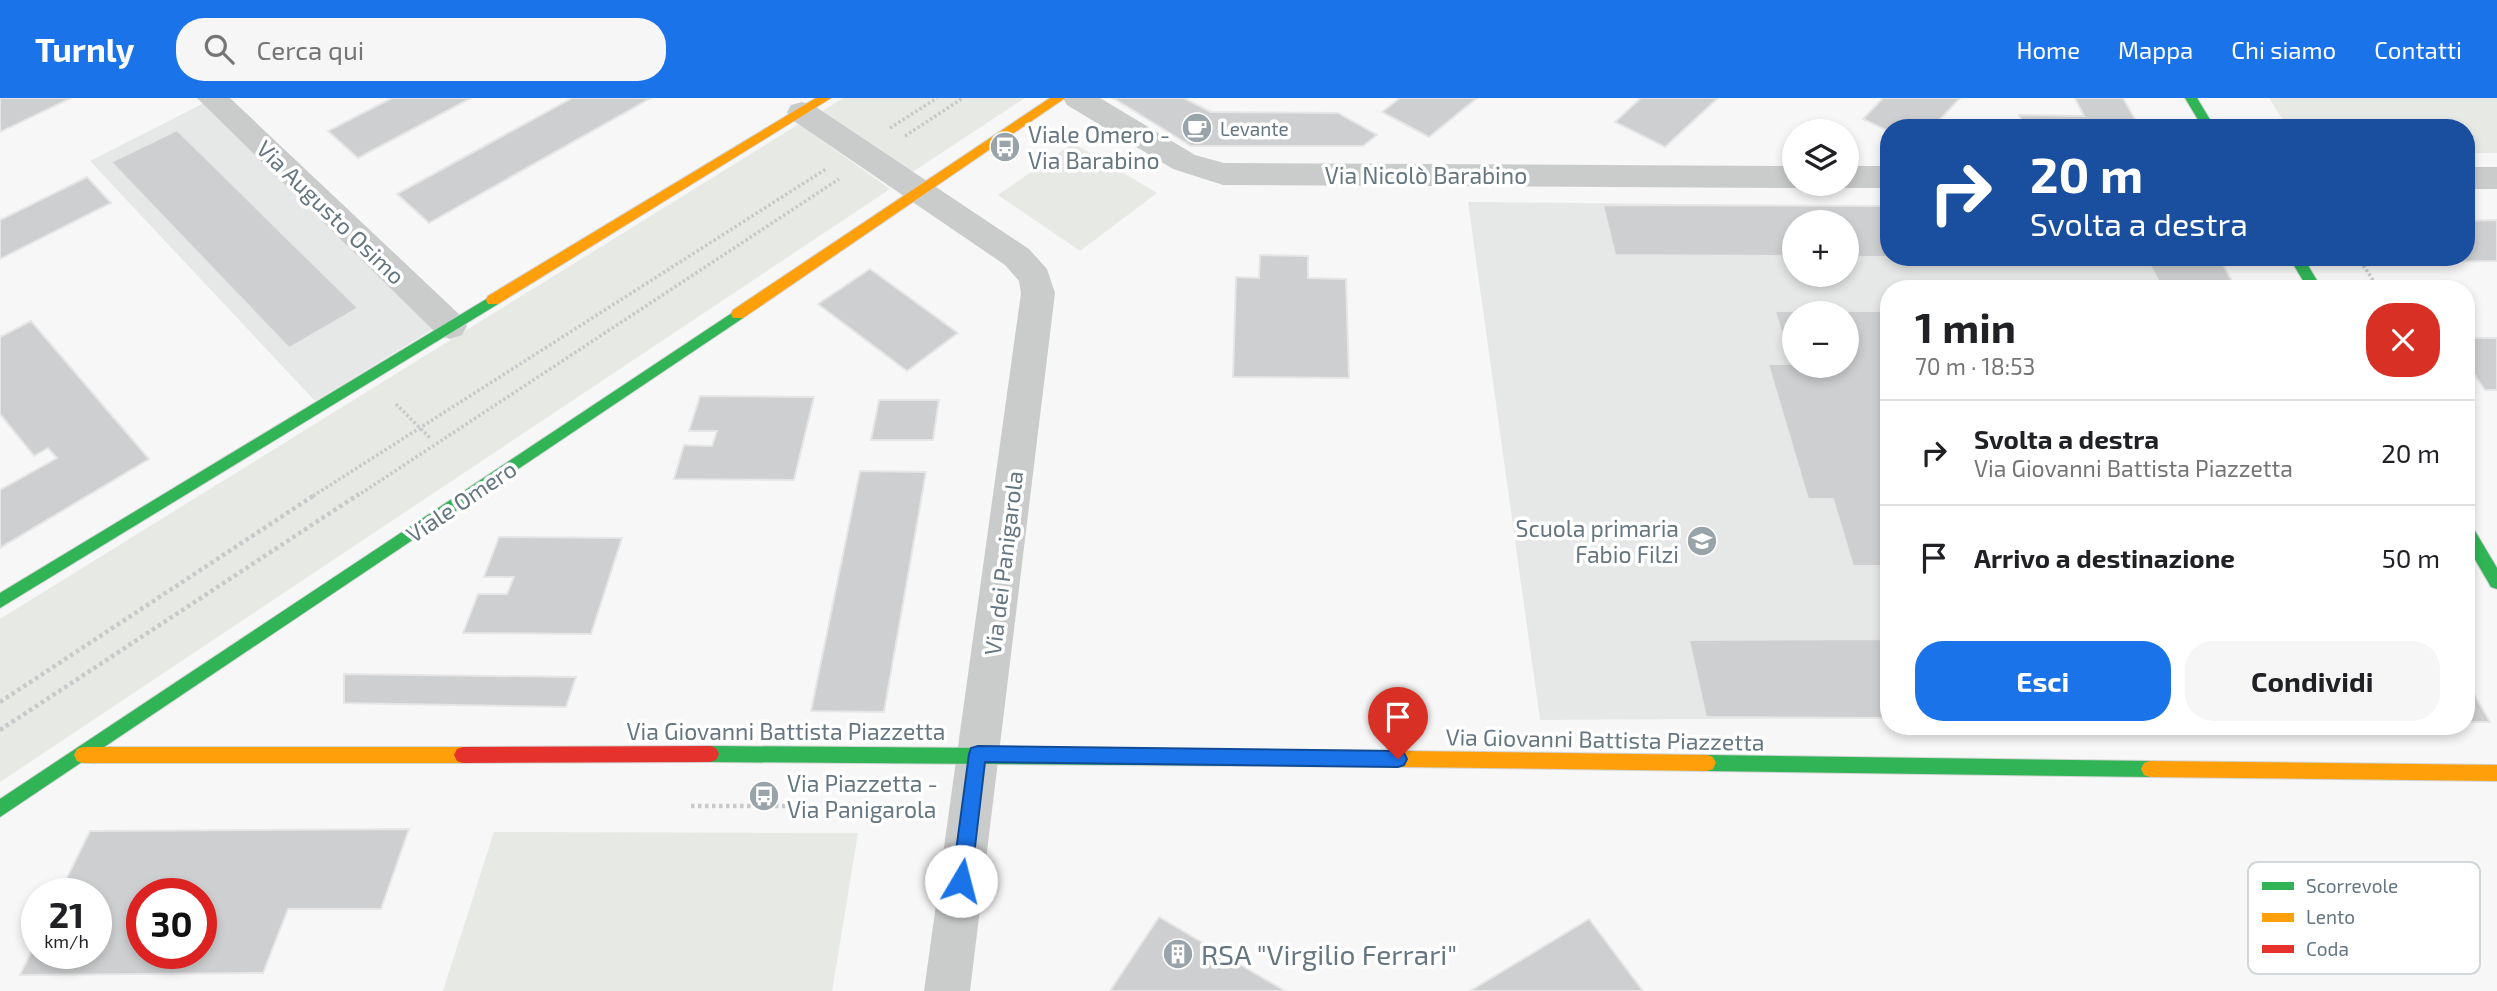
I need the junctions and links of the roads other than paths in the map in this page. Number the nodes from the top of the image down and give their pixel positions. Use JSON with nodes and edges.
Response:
{"nodes":[{"id":1,"x":212,"y":98,"type":"edge"},
{"id":2,"x":1059,"y":98,"type":"edge"},
{"id":3,"x":1078,"y":98,"type":"edge"},
{"id":4,"x":2191,"y":98,"type":"edge"},
{"id":5,"x":813,"y":105,"type":"edge"},
{"id":6,"x":2204,"y":119,"type":"edge"},
{"id":7,"x":1782,"y":177,"type":"edge"},
{"id":8,"x":1859,"y":177,"type":"edge"},
{"id":9,"x":1880,"y":177,"type":"edge"},
{"id":10,"x":2475,"y":178,"type":"edge"},
{"id":11,"x":2497,"y":178,"type":"edge"},
{"id":12,"x":920,"y":192,"type":"junction"},
{"id":13,"x":450,"y":326,"type":"junction"},
{"id":14,"x":2475,"y":546,"type":"edge"},
{"id":15,"x":2497,"y":582,"type":"edge"},
{"id":16,"x":0,"y":601,"type":"edge"},
{"id":17,"x":978,"y":754,"type":"junction"},
{"id":18,"x":83,"y":755,"type":"junction"},
{"id":19,"x":2497,"y":773,"type":"edge"},
{"id":20,"x":0,"y":809,"type":"edge"},
{"id":21,"x":947,"y":991,"type":"edge"}],
"edges":[{"from":1,"to":13,"type":"street","name":"Via Augusto Osimo"},
{"from":2,"to":12,"type":"street","name":"Viale Omero"},
{"from":3,"to":7,"type":"street","name":"Via Nicolò Barabino"},
{"from":4,"to":6,"type":"street"},
{"from":5,"to":12,"type":"street"},
{"from":5,"to":13,"type":"street"},
{"from":8,"to":9,"type":"street"},
{"from":10,"to":11,"type":"street"},
{"from":12,"to":17,"type":"street","name":"Via dei Panigarola"},
{"from":12,"to":18,"type":"street","name":"Viale Omero"},
{"from":13,"to":16,"type":"street"},
{"from":14,"to":15,"type":"street"},
{"from":17,"to":18,"type":"street","name":"Via Giovanni Battista Piazzetta"},
{"from":17,"to":19,"type":"street","name":"Via Giovanni Battista Piazzetta"},
{"from":17,"to":21,"type":"street","name":"Via dei Panigarola"},
{"from":18,"to":20,"type":"street","name":"Viale Omero"}]}
